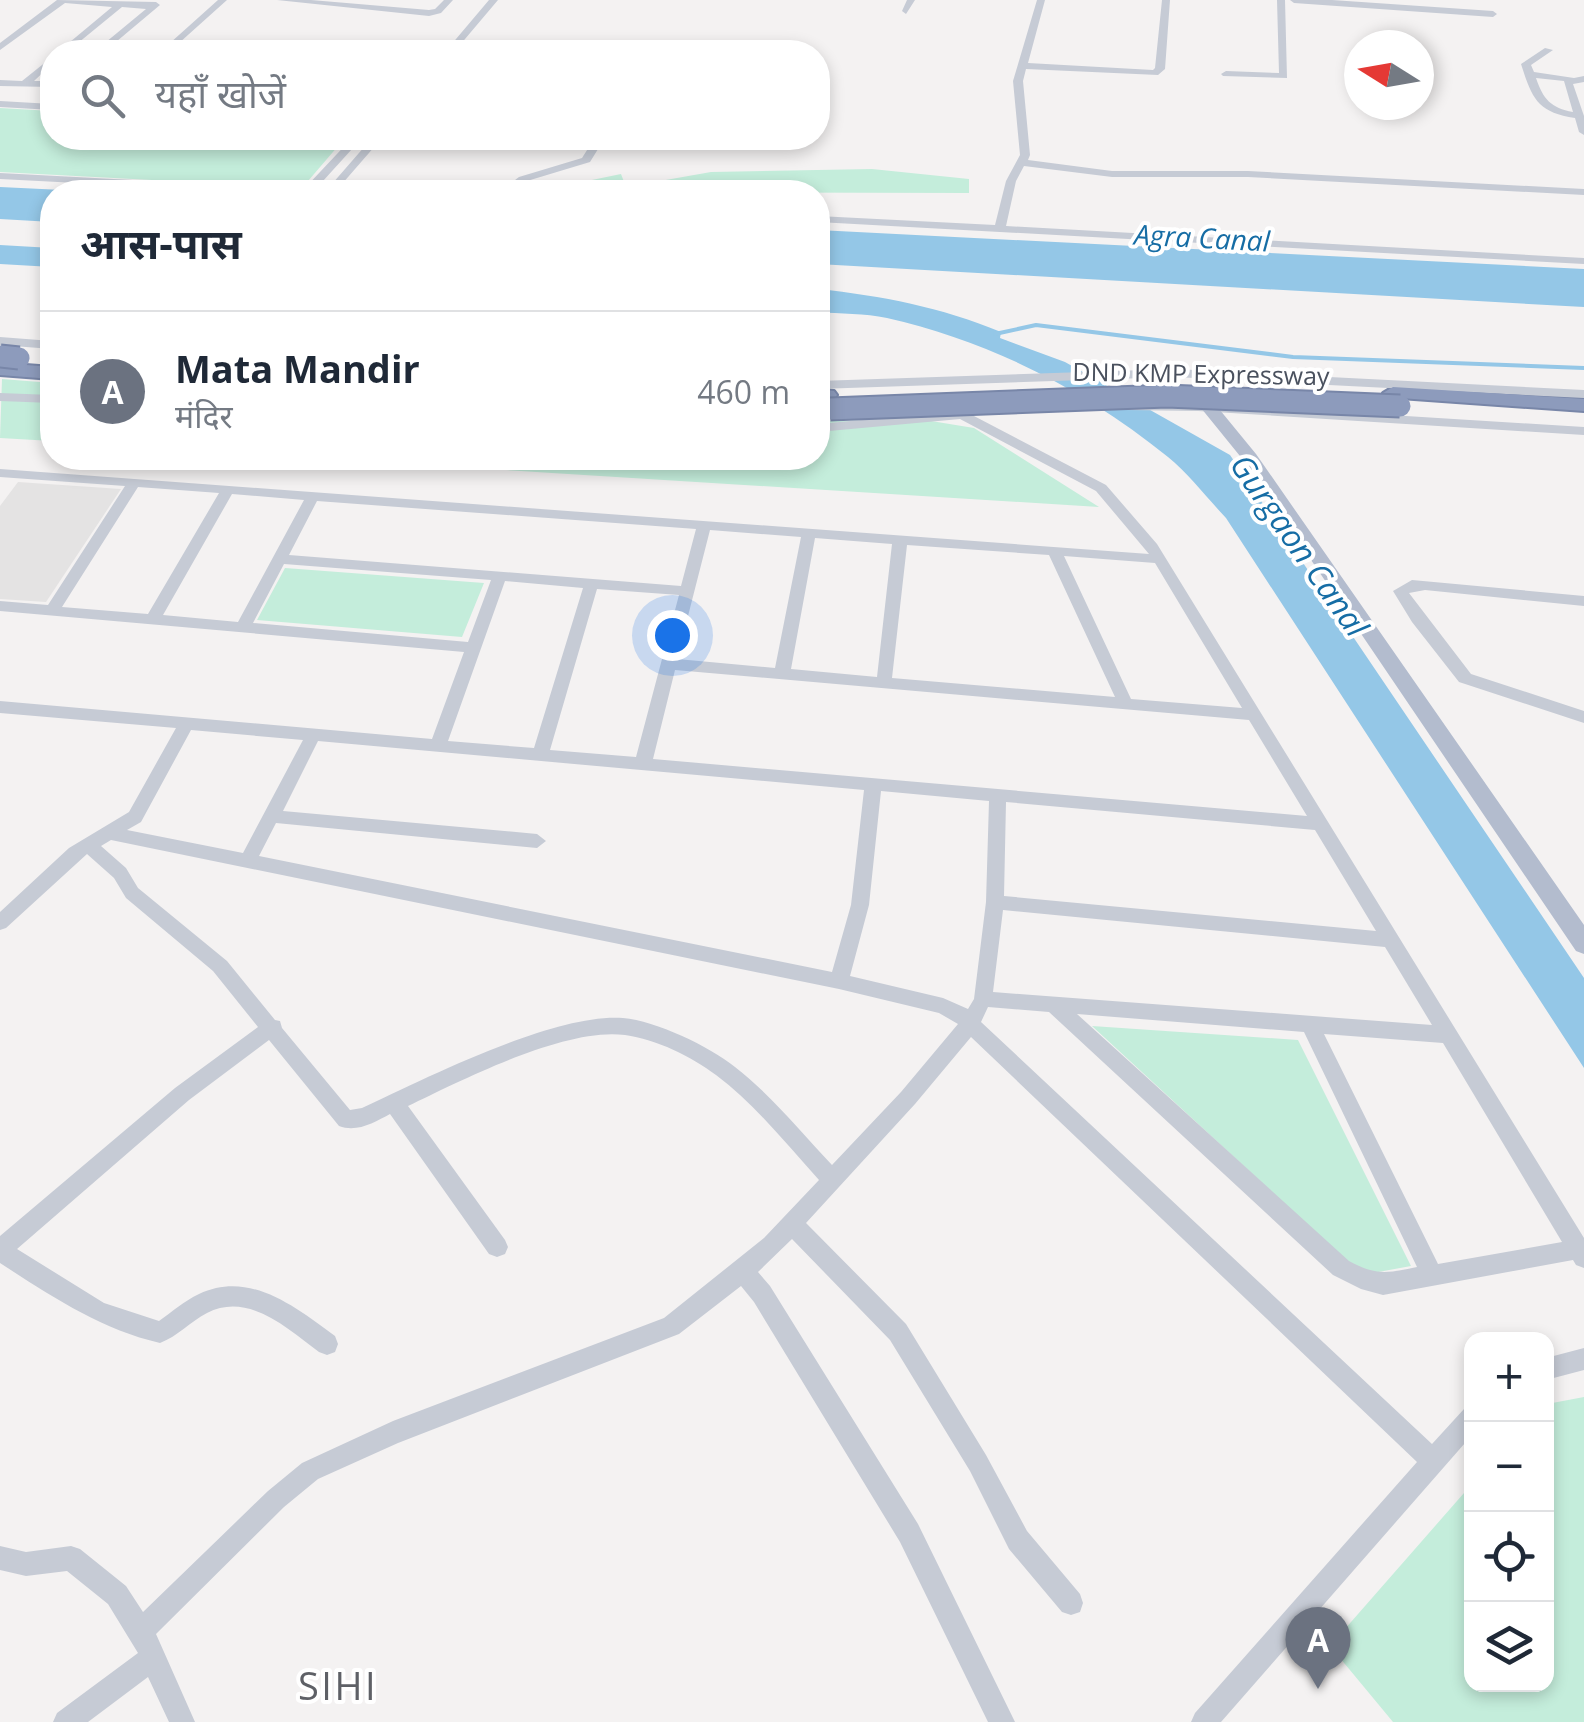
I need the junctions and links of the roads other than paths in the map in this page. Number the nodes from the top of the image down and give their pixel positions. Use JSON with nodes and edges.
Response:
{"nodes":[{"id":1,"x":222,"y":0,"type":"edge"},
{"id":2,"x":280,"y":0,"type":"edge"},
{"id":3,"x":450,"y":0,"type":"edge"},
{"id":4,"x":478,"y":0,"type":"edge"},
{"id":5,"x":494,"y":0,"type":"edge"},
{"id":6,"x":911,"y":0,"type":"edge"},
{"id":7,"x":1041,"y":0,"type":"edge"},
{"id":8,"x":1166,"y":0,"type":"edge"},
{"id":9,"x":1281,"y":0,"type":"edge"},
{"id":10,"x":1294,"y":0,"type":"edge"},
{"id":11,"x":98,"y":1,"type":"edge"},
{"id":12,"x":121,"y":4,"type":"junction"},
{"id":13,"x":158,"y":4,"type":"edge"},
{"id":14,"x":382,"y":4,"type":"edge"},
{"id":15,"x":906,"y":11,"type":"dead end"},
{"id":16,"x":1492,"y":14,"type":"dead end"},
{"id":17,"x":77,"y":40,"type":"edge"},
{"id":18,"x":113,"y":40,"type":"edge"},
{"id":19,"x":177,"y":40,"type":"edge"},
{"id":20,"x":445,"y":40,"type":"edge"},
{"id":21,"x":459,"y":40,"type":"edge"},
{"id":22,"x":0,"y":48,"type":"edge"},
{"id":23,"x":1548,"y":50,"type":"dead end"},
{"id":24,"x":1022,"y":66,"type":"junction"},
{"id":25,"x":40,"y":70,"type":"edge"},
{"id":26,"x":1226,"y":74,"type":"dead end"},
{"id":27,"x":1530,"y":75,"type":"junction"},
{"id":28,"x":1570,"y":79,"type":"junction"},
{"id":29,"x":1584,"y":79,"type":"edge"},
{"id":30,"x":0,"y":82,"type":"edge"},
{"id":31,"x":24,"y":84,"type":"junction"},
{"id":32,"x":40,"y":84,"type":"edge"},
{"id":33,"x":0,"y":101,"type":"edge"},
{"id":34,"x":40,"y":103,"type":"edge"},
{"id":35,"x":1579,"y":116,"type":"junction"},
{"id":36,"x":1584,"y":132,"type":"edge"},
{"id":37,"x":346,"y":150,"type":"edge"},
{"id":38,"x":367,"y":150,"type":"edge"},
{"id":39,"x":592,"y":150,"type":"edge"},
{"id":40,"x":1020,"y":162,"type":"junction"},
{"id":41,"x":0,"y":176,"type":"edge"},
{"id":42,"x":76,"y":180,"type":"edge"},
{"id":43,"x":317,"y":180,"type":"edge"},
{"id":44,"x":340,"y":180,"type":"edge"},
{"id":45,"x":522,"y":180,"type":"edge"},
{"id":46,"x":1584,"y":192,"type":"edge"},
{"id":47,"x":830,"y":220,"type":"edge"},
{"id":48,"x":1000,"y":229,"type":"junction"},
{"id":49,"x":1584,"y":260,"type":"edge"},
{"id":50,"x":0,"y":341,"type":"edge"},
{"id":51,"x":40,"y":349,"type":"edge"},
{"id":52,"x":8,"y":359,"type":"edge"},
{"id":53,"x":40,"y":360,"type":"edge"},
{"id":54,"x":40,"y":369,"type":"edge"},
{"id":55,"x":1297,"y":381,"type":"junction"},
{"id":56,"x":864,"y":384,"type":"junction"},
{"id":57,"x":1584,"y":394,"type":"edge"},
{"id":58,"x":830,"y":396,"type":"edge"},
{"id":59,"x":0,"y":397,"type":"edge"},
{"id":60,"x":40,"y":399,"type":"edge"},
{"id":61,"x":830,"y":399,"type":"edge"},
{"id":62,"x":1397,"y":400,"type":"junction"},
{"id":63,"x":1584,"y":405,"type":"edge"},
{"id":64,"x":1220,"y":409,"type":"junction"},
{"id":65,"x":962,"y":414,"type":"junction"},
{"id":66,"x":1305,"y":414,"type":"junction"},
{"id":67,"x":1584,"y":419,"type":"edge"},
{"id":68,"x":870,"y":423,"type":"junction"},
{"id":69,"x":830,"y":427,"type":"edge"},
{"id":70,"x":1584,"y":431,"type":"edge"},
{"id":71,"x":7,"y":473,"type":"edge"},
{"id":72,"x":134,"y":483,"type":"junction"},
{"id":73,"x":228,"y":490,"type":"junction"},
{"id":74,"x":0,"y":492,"type":"edge"},
{"id":75,"x":313,"y":496,"type":"junction"},
{"id":76,"x":704,"y":525,"type":"junction"},
{"id":77,"x":809,"y":533,"type":"junction"},
{"id":78,"x":900,"y":540,"type":"junction"},
{"id":79,"x":1054,"y":552,"type":"junction"},
{"id":80,"x":280,"y":559,"type":"junction"},
{"id":81,"x":1160,"y":560,"type":"junction"},
{"id":82,"x":500,"y":576,"type":"junction"},
{"id":83,"x":591,"y":584,"type":"junction"},
{"id":84,"x":687,"y":591,"type":"junction"},
{"id":85,"x":1584,"y":601,"type":"edge"},
{"id":86,"x":0,"y":606,"type":"edge"},
{"id":87,"x":52,"y":610,"type":"junction"},
{"id":88,"x":154,"y":619,"type":"junction"},
{"id":89,"x":243,"y":627,"type":"junction"},
{"id":90,"x":474,"y":648,"type":"junction"},
{"id":91,"x":668,"y":664,"type":"junction"},
{"id":92,"x":782,"y":674,"type":"junction"},
{"id":93,"x":884,"y":683,"type":"junction"},
{"id":94,"x":1126,"y":704,"type":"junction"},
{"id":95,"x":0,"y":706,"type":"edge"},
{"id":96,"x":1255,"y":715,"type":"junction"},
{"id":97,"x":1584,"y":716,"type":"edge"},
{"id":98,"x":187,"y":723,"type":"junction"},
{"id":99,"x":314,"y":734,"type":"junction"},
{"id":100,"x":438,"y":746,"type":"junction"},
{"id":101,"x":540,"y":754,"type":"junction"},
{"id":102,"x":643,"y":764,"type":"junction"},
{"id":103,"x":872,"y":784,"type":"junction"},
{"id":104,"x":998,"y":795,"type":"junction"},
{"id":105,"x":271,"y":816,"type":"junction"},
{"id":106,"x":1321,"y":824,"type":"junction"},
{"id":107,"x":110,"y":833,"type":"junction"},
{"id":108,"x":537,"y":841,"type":"dead end"},
{"id":109,"x":87,"y":844,"type":"junction"},
{"id":110,"x":248,"y":860,"type":"junction"},
{"id":111,"x":996,"y":902,"type":"junction"},
{"id":112,"x":1584,"y":919,"type":"edge"},
{"id":113,"x":0,"y":923,"type":"edge"},
{"id":114,"x":1392,"y":940,"type":"junction"},
{"id":115,"x":1584,"y":944,"type":"edge"},
{"id":116,"x":839,"y":982,"type":"junction"},
{"id":117,"x":984,"y":999,"type":"junction"},
{"id":118,"x":1054,"y":1005,"type":"junction"},
{"id":119,"x":970,"y":1024,"type":"junction"},
{"id":120,"x":1310,"y":1024,"type":"junction"},
{"id":121,"x":272,"y":1027,"type":"junction"},
{"id":122,"x":1450,"y":1035,"type":"junction"},
{"id":123,"x":394,"y":1103,"type":"junction"},
{"id":124,"x":832,"y":1179,"type":"junction"},
{"id":125,"x":791,"y":1224,"type":"junction"},
{"id":126,"x":497,"y":1248,"type":"dead end"},
{"id":127,"x":0,"y":1250,"type":"edge"},
{"id":128,"x":1581,"y":1254,"type":"edge"},
{"id":129,"x":743,"y":1272,"type":"junction"},
{"id":130,"x":1432,"y":1275,"type":"junction"},
{"id":131,"x":327,"y":1344,"type":"dead end"},
{"id":132,"x":1584,"y":1359,"type":"edge"},
{"id":133,"x":1554,"y":1367,"type":"edge"},
{"id":134,"x":1468,"y":1422,"type":"edge"},
{"id":135,"x":1434,"y":1462,"type":"junction"},
{"id":136,"x":0,"y":1558,"type":"edge"},
{"id":137,"x":1071,"y":1602,"type":"dead end"},
{"id":138,"x":141,"y":1631,"type":"junction"},
{"id":139,"x":154,"y":1657,"type":"junction"},
{"id":140,"x":66,"y":1722,"type":"edge"},
{"id":141,"x":182,"y":1722,"type":"edge"},
{"id":142,"x":1002,"y":1722,"type":"edge"},
{"id":143,"x":1204,"y":1722,"type":"edge"}],
"edges":[{"from":1,"to":19,"type":"street"},
{"from":2,"to":14,"type":"street"},
{"from":3,"to":14,"type":"street"},
{"from":4,"to":20,"type":"street"},
{"from":5,"to":21,"type":"street"},
{"from":6,"to":15,"type":"street"},
{"from":7,"to":24,"type":"street"},
{"from":8,"to":24,"type":"street"},
{"from":9,"to":26,"type":"street"},
{"from":10,"to":16,"type":"street"},
{"from":11,"to":12,"type":"street"},
{"from":11,"to":22,"type":"street"},
{"from":12,"to":13,"type":"street"},
{"from":12,"to":17,"type":"street"},
{"from":13,"to":18,"type":"street"},
{"from":23,"to":27,"type":"street"},
{"from":24,"to":40,"type":"street"},
{"from":25,"to":31,"type":"street"},
{"from":27,"to":28,"type":"street"},
{"from":27,"to":35,"type":"street"},
{"from":28,"to":29,"type":"street"},
{"from":28,"to":35,"type":"street"},
{"from":30,"to":31,"type":"street"},
{"from":31,"to":32,"type":"street"},
{"from":33,"to":34,"type":"street"},
{"from":35,"to":36,"type":"street"},
{"from":37,"to":43,"type":"street"},
{"from":38,"to":44,"type":"street"},
{"from":39,"to":45,"type":"street"},
{"from":40,"to":46,"type":"street"},
{"from":40,"to":48,"type":"street"},
{"from":41,"to":42,"type":"street"},
{"from":47,"to":48,"type":"street"},
{"from":48,"to":49,"type":"street"},
{"from":50,"to":52,"type":"street"},
{"from":51,"to":52,"type":"street"},
{"from":52,"to":53,"type":"highway"},
{"from":52,"to":54,"type":"highway"},
{"from":55,"to":56,"type":"street"},
{"from":55,"to":57,"type":"street"},
{"from":55,"to":66,"type":"street"},
{"from":56,"to":58,"type":"street"},
{"from":56,"to":68,"type":"street"},
{"from":59,"to":60,"type":"street"},
{"from":61,"to":62,"type":"highway","name":"DND KMP Expressway","bridge":true},
{"from":62,"to":63,"type":"highway","name":"DND KMP Expressway"},
{"from":62,"to":67,"type":"highway","name":"DND KMP Expressway"},
{"from":64,"to":65,"type":"street"},
{"from":64,"to":66,"type":"street"},
{"from":64,"to":112,"type":"main road"},
{"from":64,"to":115,"type":"main road"},
{"from":65,"to":68,"type":"street"},
{"from":65,"to":81,"type":"street"},
{"from":66,"to":70,"type":"street"},
{"from":68,"to":69,"type":"street"},
{"from":71,"to":72,"type":"street"},
{"from":71,"to":74,"type":"street"},
{"from":72,"to":73,"type":"street"},
{"from":72,"to":87,"type":"street"},
{"from":73,"to":75,"type":"street"},
{"from":73,"to":88,"type":"street"},
{"from":75,"to":76,"type":"street"},
{"from":75,"to":80,"type":"street"},
{"from":76,"to":77,"type":"street"},
{"from":76,"to":84,"type":"street"},
{"from":77,"to":78,"type":"street"},
{"from":77,"to":92,"type":"street"},
{"from":78,"to":79,"type":"street"},
{"from":78,"to":93,"type":"street"},
{"from":79,"to":81,"type":"street"},
{"from":79,"to":94,"type":"street"},
{"from":80,"to":82,"type":"street"},
{"from":80,"to":89,"type":"street"},
{"from":81,"to":96,"type":"street"},
{"from":82,"to":83,"type":"street"},
{"from":82,"to":90,"type":"street"},
{"from":83,"to":84,"type":"street"},
{"from":83,"to":101,"type":"street"},
{"from":84,"to":91,"type":"street"},
{"from":85,"to":97,"type":"street"},
{"from":86,"to":87,"type":"street"},
{"from":87,"to":88,"type":"street"},
{"from":88,"to":89,"type":"street"},
{"from":89,"to":90,"type":"street"},
{"from":90,"to":100,"type":"street"},
{"from":91,"to":92,"type":"street"},
{"from":91,"to":102,"type":"street"},
{"from":92,"to":93,"type":"street"},
{"from":93,"to":94,"type":"street"},
{"from":94,"to":96,"type":"street"},
{"from":95,"to":98,"type":"street"},
{"from":96,"to":106,"type":"street"},
{"from":98,"to":99,"type":"street"},
{"from":98,"to":107,"type":"street"},
{"from":99,"to":100,"type":"street"},
{"from":99,"to":105,"type":"street"},
{"from":100,"to":101,"type":"street"},
{"from":101,"to":102,"type":"street"},
{"from":102,"to":103,"type":"street"},
{"from":103,"to":104,"type":"street"},
{"from":103,"to":116,"type":"street"},
{"from":104,"to":106,"type":"street"},
{"from":104,"to":111,"type":"street"},
{"from":105,"to":108,"type":"street"},
{"from":105,"to":110,"type":"street"},
{"from":106,"to":114,"type":"street"},
{"from":107,"to":109,"type":"street"},
{"from":107,"to":110,"type":"street"},
{"from":109,"to":113,"type":"street"},
{"from":109,"to":121,"type":"street"},
{"from":110,"to":116,"type":"street"},
{"from":111,"to":114,"type":"street"},
{"from":111,"to":117,"type":"street"},
{"from":114,"to":122,"type":"street"},
{"from":116,"to":119,"type":"street"},
{"from":117,"to":118,"type":"street"},
{"from":117,"to":119,"type":"street"},
{"from":118,"to":120,"type":"street"},
{"from":118,"to":130,"type":"street"},
{"from":119,"to":124,"type":"street"},
{"from":119,"to":135,"type":"street"},
{"from":120,"to":122,"type":"street"},
{"from":120,"to":130,"type":"street"},
{"from":121,"to":123,"type":"street"},
{"from":121,"to":127,"type":"street"},
{"from":122,"to":128,"type":"street"},
{"from":123,"to":124,"type":"street"},
{"from":123,"to":126,"type":"street"},
{"from":124,"to":125,"type":"street"},
{"from":125,"to":129,"type":"street"},
{"from":125,"to":137,"type":"street"},
{"from":127,"to":131,"type":"street"},
{"from":128,"to":130,"type":"street"},
{"from":129,"to":138,"type":"street"},
{"from":129,"to":142,"type":"street"},
{"from":132,"to":133,"type":"street"},
{"from":134,"to":135,"type":"street"},
{"from":135,"to":143,"type":"street"},
{"from":136,"to":138,"type":"street"},
{"from":138,"to":139,"type":"street"},
{"from":139,"to":140,"type":"street"},
{"from":139,"to":141,"type":"street"}]}
